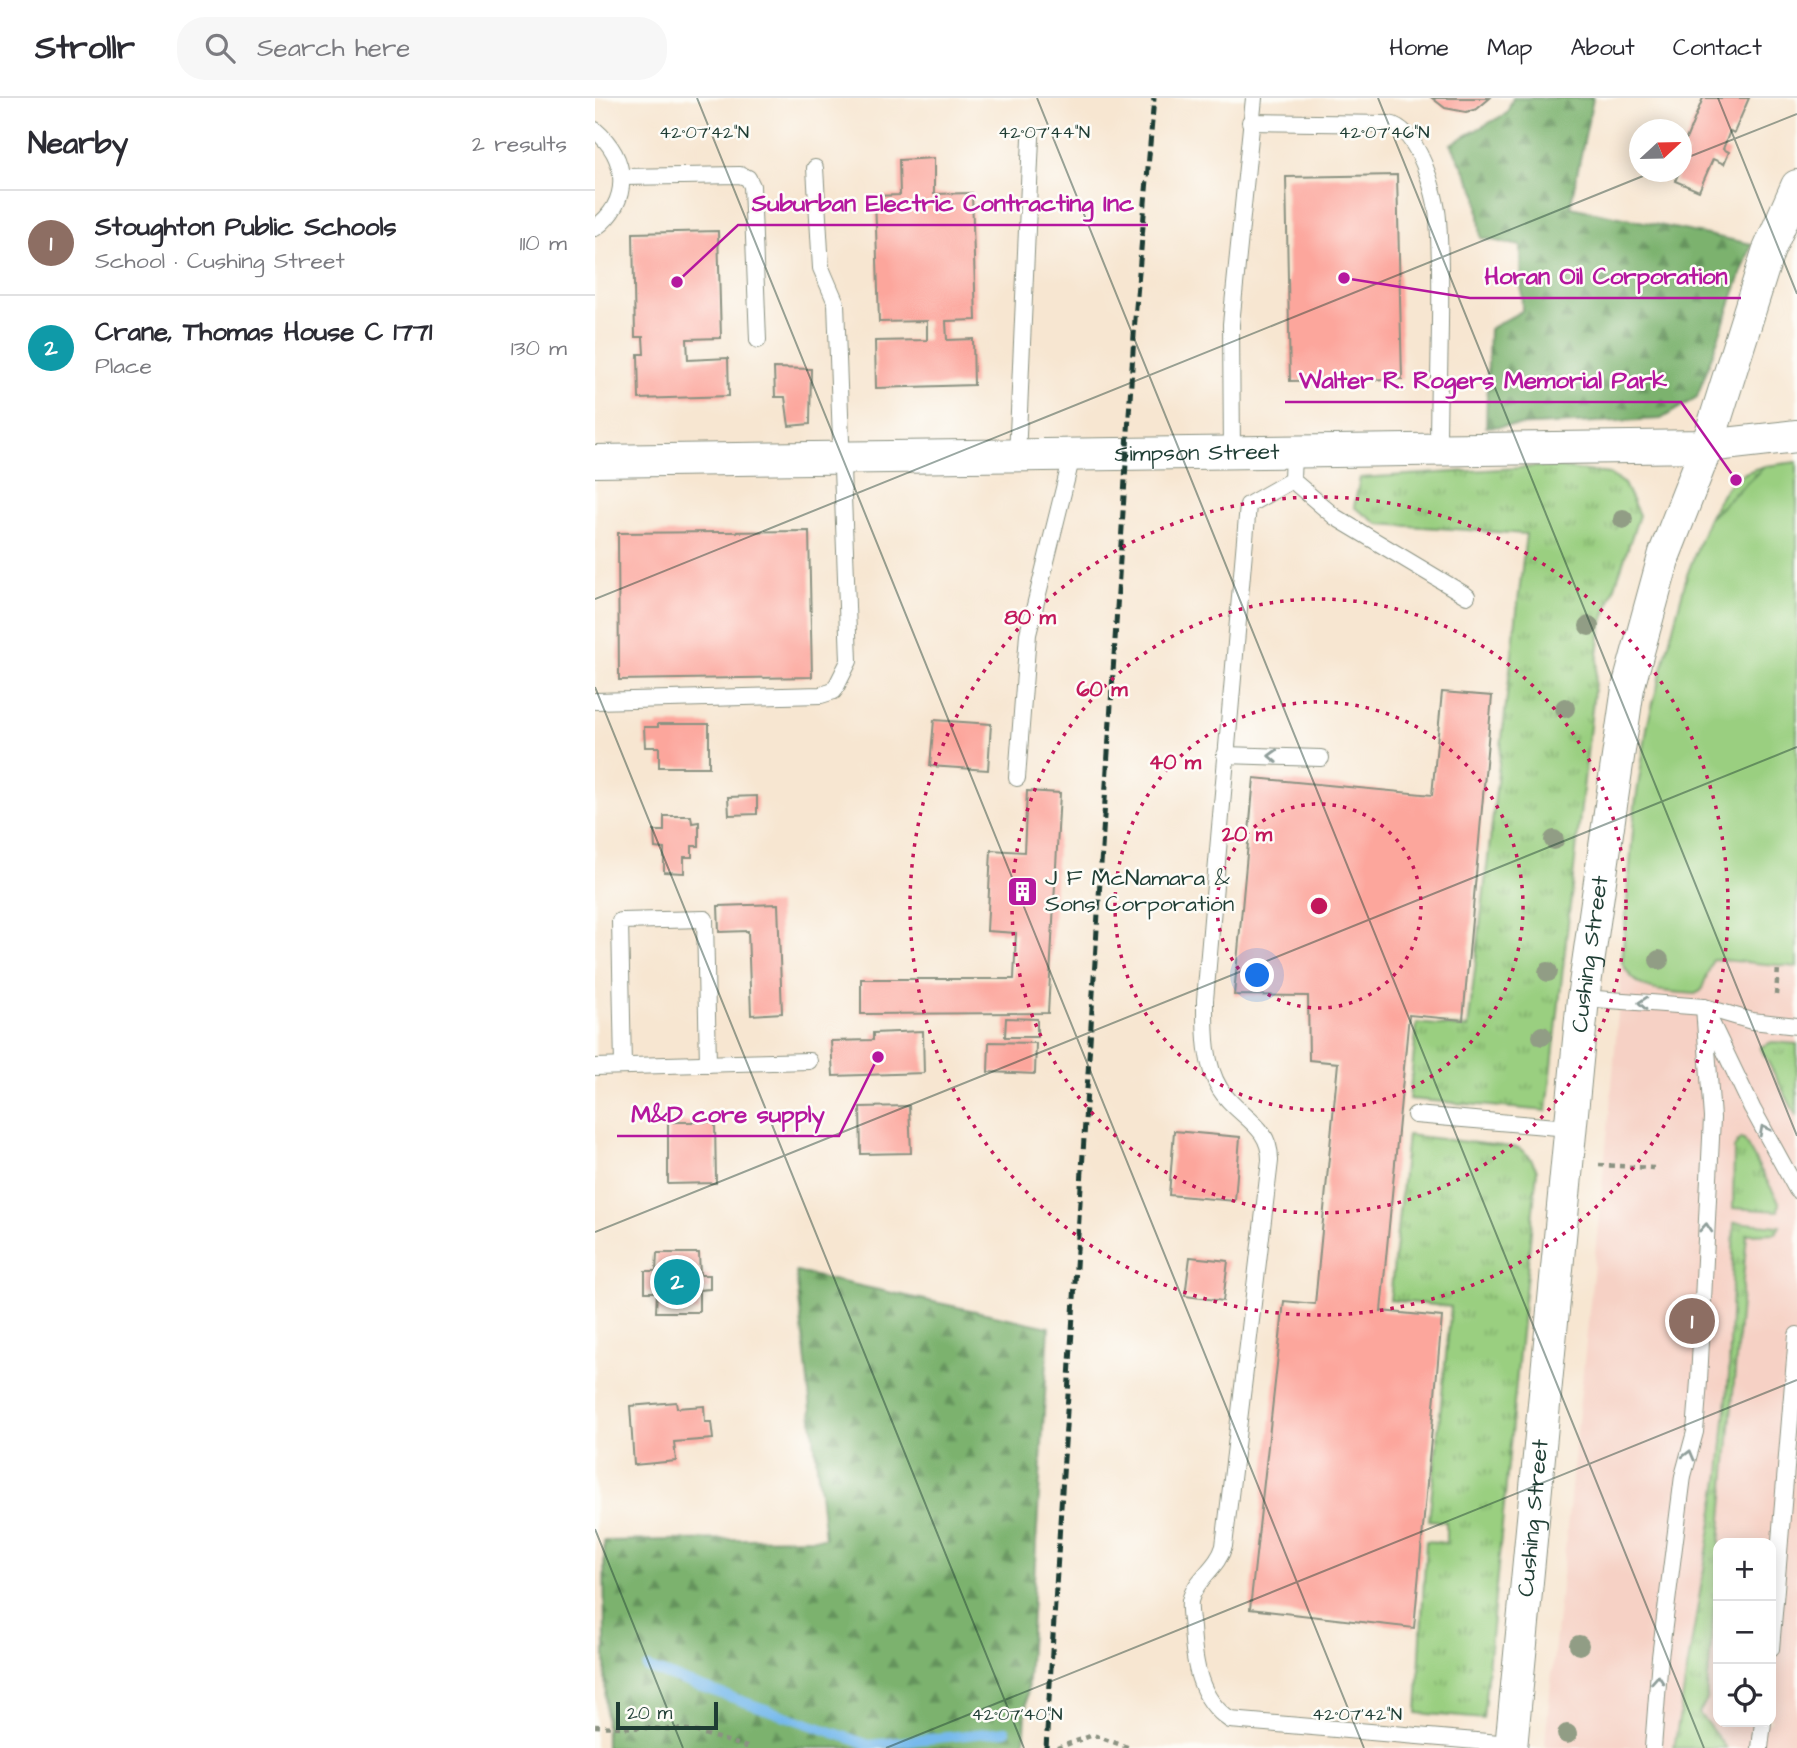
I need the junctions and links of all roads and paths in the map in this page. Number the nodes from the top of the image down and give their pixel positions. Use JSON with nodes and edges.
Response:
{"nodes":[{"id":1,"x":1254,"y":98,"type":"edge"},
{"id":2,"x":1250,"y":122,"type":"junction"},
{"id":3,"x":595,"y":130,"type":"edge"},
{"id":4,"x":1031,"y":138,"type":"dead end"},
{"id":5,"x":815,"y":167,"type":"dead end"},
{"id":6,"x":623,"y":177,"type":"junction"},
{"id":7,"x":1797,"y":186,"type":"edge"},
{"id":8,"x":595,"y":228,"type":"edge"},
{"id":9,"x":758,"y":341,"type":"dead end"},
{"id":10,"x":1797,"y":436,"type":"edge"},
{"id":11,"x":1707,"y":446,"type":"junction"},
{"id":12,"x":1438,"y":449,"type":"junction"},
{"id":13,"x":1233,"y":453,"type":"junction"},
{"id":14,"x":1072,"y":456,"type":"junction"},
{"id":15,"x":1017,"y":457,"type":"junction"},
{"id":16,"x":843,"y":459,"type":"junction"},
{"id":17,"x":595,"y":461,"type":"edge"},
{"id":18,"x":1293,"y":466,"type":"junction"},
{"id":19,"x":1467,"y":596,"type":"dead end"},
{"id":20,"x":595,"y":701,"type":"edge"},
{"id":21,"x":1225,"y":755,"type":"junction"},
{"id":22,"x":1321,"y":758,"type":"dead end"},
{"id":23,"x":1017,"y":778,"type":"dead end"},
{"id":24,"x":1778,"y":968,"type":"dead end"},
{"id":25,"x":1776,"y":995,"type":"dead end"},
{"id":26,"x":1583,"y":998,"type":"junction"},
{"id":27,"x":1704,"y":1007,"type":"junction"},
{"id":28,"x":1797,"y":1026,"type":"edge"},
{"id":29,"x":809,"y":1061,"type":"dead end"},
{"id":30,"x":708,"y":1064,"type":"junction"},
{"id":31,"x":623,"y":1066,"type":"junction"},
{"id":32,"x":595,"y":1067,"type":"edge"},
{"id":33,"x":1415,"y":1115,"type":"dead end"},
{"id":34,"x":1569,"y":1128,"type":"junction"},
{"id":35,"x":1599,"y":1166,"type":"dead end"},
{"id":36,"x":1654,"y":1168,"type":"dead end"},
{"id":37,"x":1797,"y":1190,"type":"edge"},
{"id":38,"x":1797,"y":1335,"type":"edge"},
{"id":39,"x":1775,"y":1601,"type":"edge"},
{"id":40,"x":595,"y":1726,"type":"edge"},
{"id":41,"x":1762,"y":1727,"type":"edge"},
{"id":42,"x":1511,"y":1746,"type":"edge"},
{"id":43,"x":750,"y":1748,"type":"edge"},
{"id":44,"x":1057,"y":1748,"type":"edge"},
{"id":45,"x":1130,"y":1748,"type":"edge"},
{"id":46,"x":1653,"y":1748,"type":"edge"},
{"id":47,"x":1760,"y":1748,"type":"edge"}],
"edges":[{"from":1,"to":2,"type":"lane"},
{"from":2,"to":12,"type":"lane"},
{"from":2,"to":13,"type":"lane"},
{"from":3,"to":6,"type":"lane"},
{"from":4,"to":15,"type":"lane"},
{"from":5,"to":16,"type":"lane"},
{"from":6,"to":8,"type":"lane"},
{"from":6,"to":9,"type":"lane"},
{"from":7,"to":11,"type":"street","name":"Cushing Street"},
{"from":10,"to":11,"type":"street","name":"Simpson Street"},
{"from":11,"to":12,"type":"street","name":"Simpson Street"},
{"from":11,"to":26,"type":"street","name":"Cushing Street"},
{"from":12,"to":18,"type":"street","name":"Simpson Street"},
{"from":13,"to":14,"type":"street","name":"Simpson Street"},
{"from":13,"to":18,"type":"street","name":"Simpson Street"},
{"from":14,"to":15,"type":"street","name":"Simpson Street"},
{"from":14,"to":23,"type":"lane"},
{"from":15,"to":16,"type":"street","name":"Simpson Street"},
{"from":16,"to":17,"type":"street","name":"Simpson Street"},
{"from":16,"to":20,"type":"lane"},
{"from":18,"to":19,"type":"lane"},
{"from":18,"to":21,"type":"lane"},
{"from":22,"to":21,"type":"lane","one_way":true},
{"from":21,"to":42,"type":"lane"},
{"from":24,"to":25,"type":"path"},
{"from":27,"to":26,"type":"lane","one_way":true},
{"from":26,"to":34,"type":"street","name":"Cushing Street"},
{"from":27,"to":28,"type":"lane"},
{"from":37,"to":27,"type":"lane","one_way":true},
{"from":46,"to":27,"type":"lane","one_way":true},
{"from":29,"to":30,"type":"lane"},
{"from":30,"to":31,"type":"lane"},
{"from":30,"to":31,"type":"lane"},
{"from":31,"to":32,"type":"lane"},
{"from":33,"to":34,"type":"lane"},
{"from":34,"to":42,"type":"street","name":"Cushing Street"},
{"from":35,"to":36,"type":"path"},
{"from":38,"to":39,"type":"lane"},
{"from":40,"to":43,"type":"path"},
{"from":41,"to":47,"type":"lane"},
{"from":44,"to":45,"type":"path"}]}
